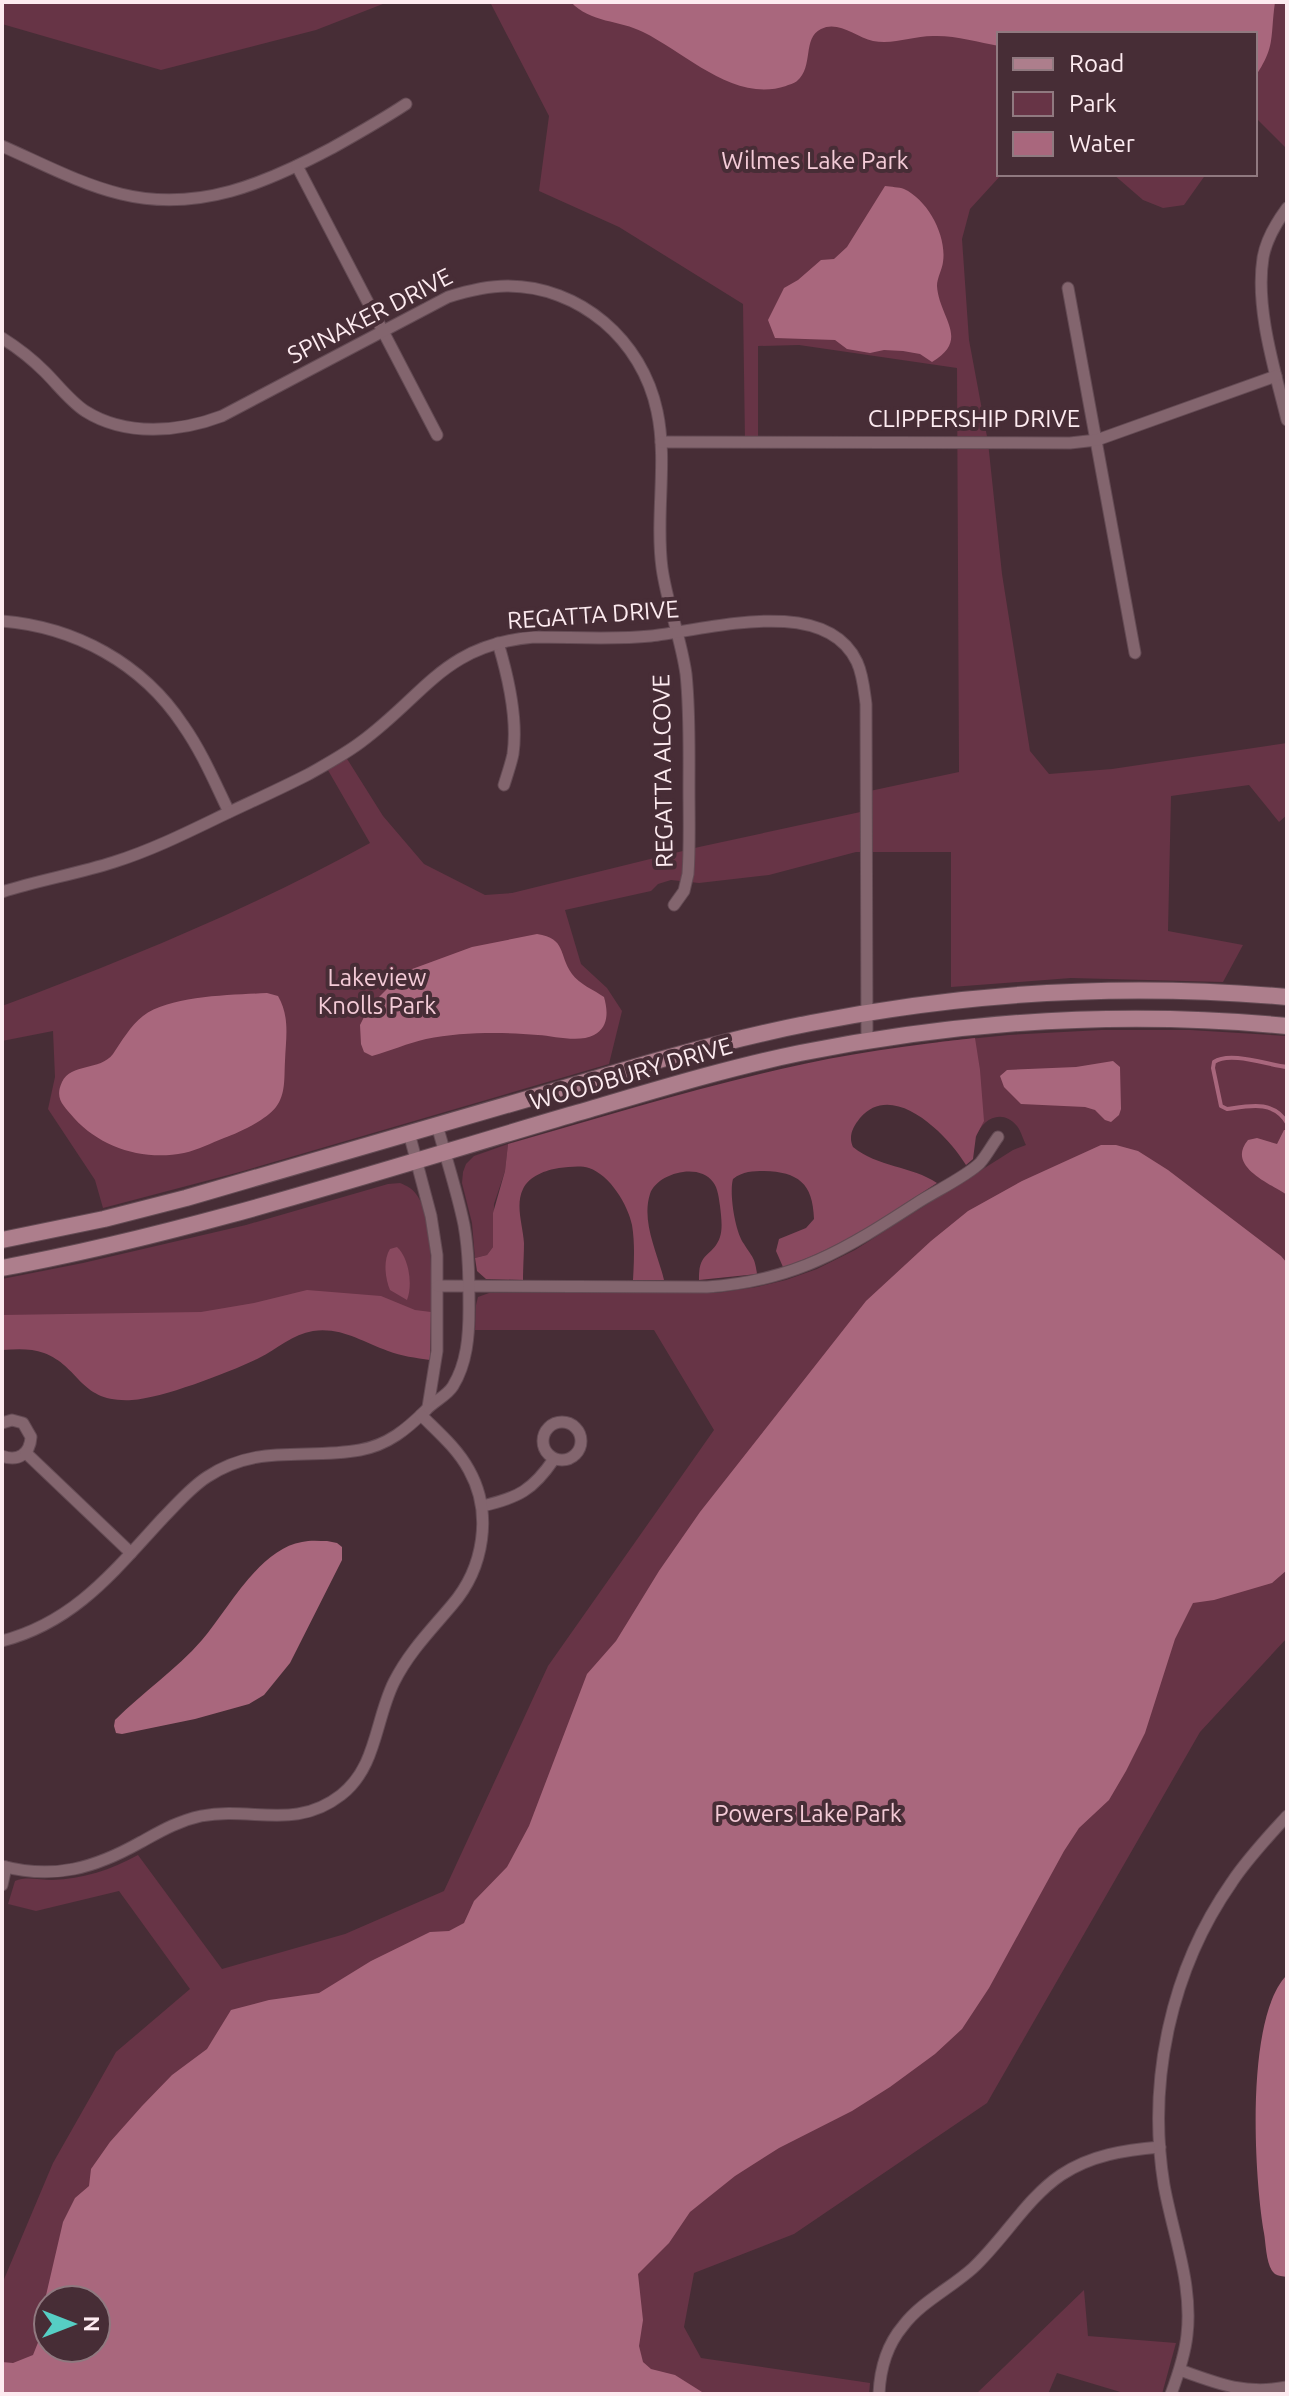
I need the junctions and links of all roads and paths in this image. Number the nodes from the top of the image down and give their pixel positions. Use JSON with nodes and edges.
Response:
{"nodes":[{"id":1,"x":406,"y":104,"type":"dead end"},
{"id":2,"x":2,"y":146,"type":"edge"},
{"id":3,"x":297,"y":166,"type":"junction"},
{"id":4,"x":1287,"y":208,"type":"edge"},
{"id":5,"x":1068,"y":288,"type":"dead end"},
{"id":6,"x":384,"y":331,"type":"junction"},
{"id":7,"x":2,"y":338,"type":"edge"},
{"id":8,"x":1276,"y":376,"type":"junction"},
{"id":9,"x":1287,"y":420,"type":"edge"},
{"id":10,"x":437,"y":435,"type":"dead end"},
{"id":11,"x":1097,"y":440,"type":"junction"},
{"id":12,"x":661,"y":442,"type":"junction"},
{"id":13,"x":2,"y":621,"type":"edge"},
{"id":14,"x":678,"y":633,"type":"junction"},
{"id":15,"x":498,"y":643,"type":"junction"},
{"id":16,"x":1135,"y":653,"type":"dead end"},
{"id":17,"x":504,"y":785,"type":"dead end"},
{"id":18,"x":229,"y":812,"type":"junction"},
{"id":19,"x":2,"y":892,"type":"edge"},
{"id":20,"x":674,"y":905,"type":"dead end"},
{"id":21,"x":1287,"y":997,"type":"edge"},
{"id":22,"x":867,"y":1013,"type":"junction"},
{"id":23,"x":1287,"y":1026,"type":"edge"},
{"id":24,"x":867,"y":1041,"type":"junction"},
{"id":25,"x":437,"y":1125,"type":"junction"},
{"id":26,"x":409,"y":1133,"type":"junction"},
{"id":27,"x":998,"y":1137,"type":"dead end"},
{"id":28,"x":444,"y":1152,"type":"junction"},
{"id":29,"x":416,"y":1160,"type":"junction"},
{"id":30,"x":2,"y":1240,"type":"edge"},
{"id":31,"x":2,"y":1268,"type":"edge"},
{"id":32,"x":438,"y":1286,"type":"junction"},
{"id":33,"x":469,"y":1286,"type":"junction"},
{"id":34,"x":424,"y":1411,"type":"junction"},
{"id":35,"x":2,"y":1423,"type":"edge"},
{"id":36,"x":26,"y":1453,"type":"junction"},
{"id":37,"x":2,"y":1456,"type":"edge"},
{"id":38,"x":554,"y":1459,"type":"dead end"},
{"id":39,"x":482,"y":1506,"type":"junction"},
{"id":40,"x":131,"y":1553,"type":"junction"},
{"id":41,"x":2,"y":1641,"type":"edge"},
{"id":42,"x":1287,"y":1816,"type":"edge"},
{"id":43,"x":4,"y":1866,"type":"edge"},
{"id":44,"x":2,"y":1885,"type":"edge"},
{"id":45,"x":1160,"y":2147,"type":"junction"},
{"id":46,"x":1180,"y":2370,"type":"junction"},
{"id":47,"x":1287,"y":2387,"type":"edge"},
{"id":48,"x":879,"y":2394,"type":"edge"},
{"id":49,"x":1171,"y":2394,"type":"edge"}],
"edges":[{"from":1,"to":3,"type":"street"},
{"from":2,"to":3,"type":"street"},
{"from":3,"to":6,"type":"street"},
{"from":4,"to":8,"type":"street"},
{"from":5,"to":11,"type":"street"},
{"from":6,"to":7,"type":"street","name":"SPINAKER DRIVE"},
{"from":6,"to":10,"type":"street"},
{"from":6,"to":12,"type":"street","name":"SPINAKER DRIVE"},
{"from":8,"to":9,"type":"street"},
{"from":8,"to":11,"type":"street","name":"CLIPPERSHIP DRIVE"},
{"from":11,"to":12,"type":"street","name":"CLIPPERSHIP DRIVE"},
{"from":11,"to":16,"type":"street"},
{"from":12,"to":14,"type":"street","name":"SPINAKER DRIVE"},
{"from":13,"to":18,"type":"street"},
{"from":14,"to":15,"type":"street","name":"REGATTA DRIVE"},
{"from":14,"to":20,"type":"street","name":"REGATTA ALCOVE"},
{"from":14,"to":22,"type":"street","name":"REGATTA DRIVE"},
{"from":15,"to":17,"type":"street"},
{"from":15,"to":18,"type":"street","name":"REGATTA DRIVE"},
{"from":18,"to":19,"type":"street","name":"REGATTA DRIVE"},
{"from":21,"to":22,"type":"main road","name":"WOODBURY DRIVE"},
{"from":22,"to":24,"type":"street","name":"REGATTA DRIVE"},
{"from":22,"to":25,"type":"main road","name":"WOODBURY DRIVE"},
{"from":23,"to":24,"type":"main road","name":"WOODBURY DRIVE"},
{"from":24,"to":28,"type":"main road","name":"WOODBURY DRIVE"},
{"from":25,"to":26,"type":"main road","name":"WOODBURY DRIVE"},
{"from":25,"to":28,"type":"street"},
{"from":26,"to":29,"type":"street"},
{"from":26,"to":30,"type":"main road","name":"WOODBURY DRIVE"},
{"from":27,"to":33,"type":"street"},
{"from":28,"to":29,"type":"main road","name":"WOODBURY DRIVE"},
{"from":28,"to":33,"type":"street"},
{"from":29,"to":31,"type":"main road","name":"WOODBURY DRIVE"},
{"from":29,"to":32,"type":"street"},
{"from":32,"to":33,"type":"street"},
{"from":32,"to":34,"type":"street"},
{"from":33,"to":34,"type":"street"},
{"from":34,"to":39,"type":"street"},
{"from":34,"to":40,"type":"street"},
{"from":35,"to":36,"type":"street"},
{"from":36,"to":37,"type":"street"},
{"from":36,"to":40,"type":"street"},
{"from":38,"to":39,"type":"street"},
{"from":39,"to":43,"type":"street"},
{"from":40,"to":41,"type":"street"},
{"from":42,"to":45,"type":"street"},
{"from":43,"to":44,"type":"street"},
{"from":45,"to":46,"type":"street"},
{"from":45,"to":48,"type":"street"},
{"from":46,"to":47,"type":"street"},
{"from":46,"to":49,"type":"street"}]}
